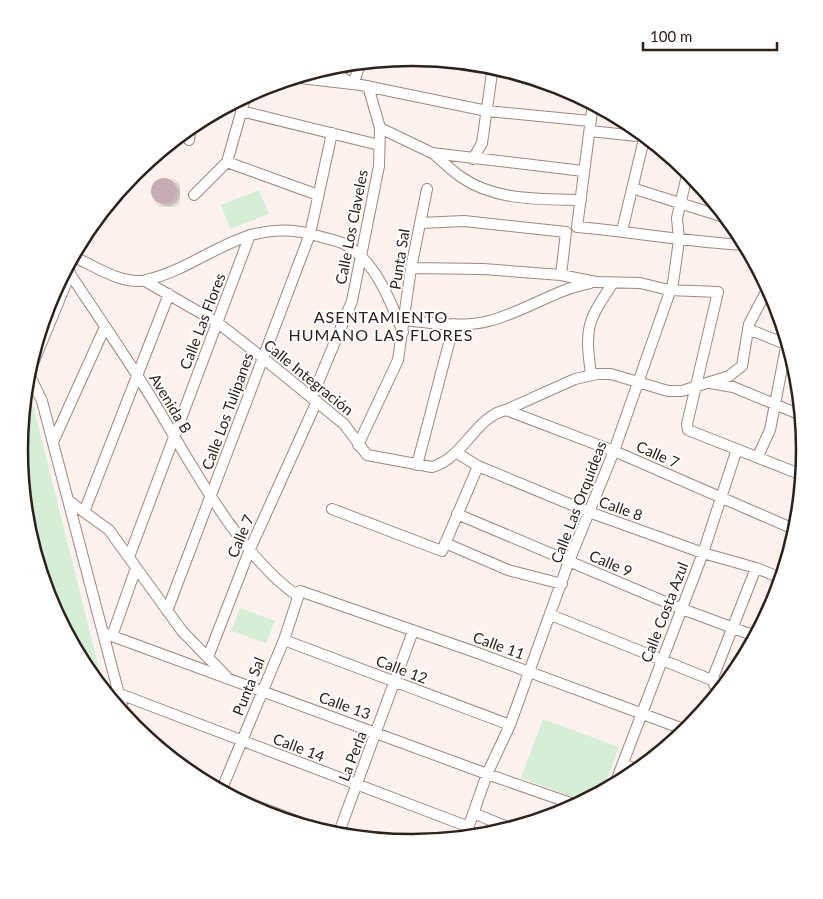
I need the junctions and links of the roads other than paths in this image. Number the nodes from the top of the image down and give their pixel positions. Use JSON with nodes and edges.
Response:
{"nodes":[{"id":1,"x":358,"y":69,"type":"edge"},
{"id":2,"x":335,"y":73,"type":"edge"},
{"id":3,"x":493,"y":75,"type":"edge"},
{"id":4,"x":311,"y":79,"type":"edge"},
{"id":5,"x":353,"y":84,"type":"junction"},
{"id":6,"x":368,"y":86,"type":"junction"},
{"id":7,"x":243,"y":105,"type":"edge"},
{"id":8,"x":241,"y":111,"type":"junction"},
{"id":9,"x":487,"y":111,"type":"junction"},
{"id":10,"x":592,"y":111,"type":"edge"},
{"id":11,"x":590,"y":126,"type":"junction"},
{"id":12,"x":380,"y":128,"type":"junction"},
{"id":13,"x":332,"y":133,"type":"junction"},
{"id":14,"x":629,"y":133,"type":"edge"},
{"id":15,"x":189,"y":136,"type":"edge"},
{"id":16,"x":189,"y":140,"type":"dead end"},
{"id":17,"x":643,"y":144,"type":"edge"},
{"id":18,"x":380,"y":145,"type":"junction"},
{"id":19,"x":432,"y":153,"type":"junction"},
{"id":20,"x":473,"y":159,"type":"junction"},
{"id":21,"x":227,"y":162,"type":"junction"},
{"id":22,"x":583,"y":171,"type":"junction"},
{"id":23,"x":686,"y":181,"type":"edge"},
{"id":24,"x":632,"y":188,"type":"junction"},
{"id":25,"x":427,"y":189,"type":"dead end"},
{"id":26,"x":194,"y":195,"type":"dead end"},
{"id":27,"x":318,"y":195,"type":"junction"},
{"id":28,"x":581,"y":200,"type":"junction"},
{"id":29,"x":681,"y":204,"type":"junction"},
{"id":30,"x":715,"y":214,"type":"edge"},
{"id":31,"x":420,"y":223,"type":"junction"},
{"id":32,"x":622,"y":230,"type":"junction"},
{"id":33,"x":310,"y":234,"type":"junction"},
{"id":34,"x":250,"y":235,"type":"junction"},
{"id":35,"x":679,"y":240,"type":"junction"},
{"id":36,"x":736,"y":244,"type":"edge"},
{"id":37,"x":361,"y":256,"type":"junction"},
{"id":38,"x":78,"y":259,"type":"edge"},
{"id":39,"x":411,"y":268,"type":"junction"},
{"id":40,"x":70,"y":274,"type":"edge"},
{"id":41,"x":69,"y":275,"type":"edge"},
{"id":42,"x":561,"y":275,"type":"junction"},
{"id":43,"x":145,"y":280,"type":"junction"},
{"id":44,"x":596,"y":282,"type":"junction"},
{"id":45,"x":612,"y":283,"type":"junction"},
{"id":46,"x":669,"y":290,"type":"junction"},
{"id":47,"x":169,"y":294,"type":"junction"},
{"id":48,"x":763,"y":297,"type":"edge"},
{"id":49,"x":53,"y":314,"type":"edge"},
{"id":50,"x":405,"y":320,"type":"junction"},
{"id":51,"x":218,"y":323,"type":"junction"},
{"id":52,"x":454,"y":324,"type":"junction"},
{"id":53,"x":105,"y":327,"type":"junction"},
{"id":54,"x":748,"y":328,"type":"junction"},
{"id":55,"x":403,"y":332,"type":"junction"},
{"id":56,"x":779,"y":341,"type":"edge"},
{"id":57,"x":262,"y":358,"type":"junction"},
{"id":58,"x":784,"y":359,"type":"edge"},
{"id":59,"x":137,"y":374,"type":"junction"},
{"id":60,"x":591,"y":375,"type":"junction"},
{"id":61,"x":639,"y":382,"type":"junction"},
{"id":62,"x":34,"y":383,"type":"edge"},
{"id":63,"x":709,"y":383,"type":"junction"},
{"id":64,"x":694,"y":387,"type":"junction"},
{"id":65,"x":315,"y":399,"type":"junction"},
{"id":66,"x":776,"y":406,"type":"junction"},
{"id":67,"x":506,"y":410,"type":"junction"},
{"id":68,"x":794,"y":412,"type":"edge"},
{"id":69,"x":174,"y":436,"type":"junction"},
{"id":70,"x":53,"y":442,"type":"junction"},
{"id":71,"x":358,"y":445,"type":"junction"},
{"id":72,"x":737,"y":449,"type":"junction"},
{"id":73,"x":614,"y":451,"type":"junction"},
{"id":74,"x":457,"y":453,"type":"junction"},
{"id":75,"x":758,"y":456,"type":"junction"},
{"id":76,"x":418,"y":465,"type":"junction"},
{"id":77,"x":478,"y":466,"type":"junction"},
{"id":78,"x":795,"y":472,"type":"edge"},
{"id":79,"x":212,"y":497,"type":"junction"},
{"id":80,"x":722,"y":498,"type":"junction"},
{"id":81,"x":69,"y":501,"type":"junction"},
{"id":82,"x":332,"y":509,"type":"dead end"},
{"id":83,"x":84,"y":512,"type":"junction"},
{"id":84,"x":589,"y":512,"type":"junction"},
{"id":85,"x":457,"y":514,"type":"junction"},
{"id":86,"x":787,"y":526,"type":"edge"},
{"id":87,"x":443,"y":547,"type":"junction"},
{"id":88,"x":250,"y":549,"type":"junction"},
{"id":89,"x":703,"y":553,"type":"junction"},
{"id":90,"x":129,"y":557,"type":"junction"},
{"id":91,"x":569,"y":561,"type":"junction"},
{"id":92,"x":136,"y":568,"type":"junction"},
{"id":93,"x":756,"y":568,"type":"junction"},
{"id":94,"x":774,"y":575,"type":"edge"},
{"id":95,"x":562,"y":584,"type":"junction"},
{"id":96,"x":299,"y":594,"type":"junction"},
{"id":97,"x":682,"y":609,"type":"junction"},
{"id":98,"x":167,"y":611,"type":"junction"},
{"id":99,"x":551,"y":615,"type":"junction"},
{"id":100,"x":732,"y":627,"type":"junction"},
{"id":101,"x":413,"y":631,"type":"junction"},
{"id":102,"x":748,"y":633,"type":"edge"},
{"id":103,"x":108,"y":634,"type":"junction"},
{"id":104,"x":284,"y":640,"type":"junction"},
{"id":105,"x":208,"y":657,"type":"junction"},
{"id":106,"x":662,"y":661,"type":"junction"},
{"id":107,"x":530,"y":672,"type":"junction"},
{"id":108,"x":229,"y":679,"type":"junction"},
{"id":109,"x":712,"y":680,"type":"junction"},
{"id":110,"x":717,"y":682,"type":"edge"},
{"id":111,"x":395,"y":683,"type":"junction"},
{"id":112,"x":714,"y":685,"type":"edge"},
{"id":113,"x":263,"y":691,"type":"junction"},
{"id":114,"x":120,"y":694,"type":"junction"},
{"id":115,"x":122,"y":701,"type":"edge"},
{"id":116,"x":642,"y":713,"type":"junction"},
{"id":117,"x":510,"y":725,"type":"junction"},
{"id":118,"x":677,"y":727,"type":"edge"},
{"id":119,"x":377,"y":732,"type":"junction"},
{"id":120,"x":242,"y":742,"type":"junction"},
{"id":121,"x":623,"y":764,"type":"junction"},
{"id":122,"x":629,"y":766,"type":"edge"},
{"id":123,"x":620,"y":772,"type":"edge"},
{"id":124,"x":487,"y":774,"type":"junction"},
{"id":125,"x":225,"y":785,"type":"edge"},
{"id":126,"x":356,"y":785,"type":"junction"},
{"id":127,"x":565,"y":801,"type":"edge"},
{"id":128,"x":473,"y":813,"type":"junction"},
{"id":129,"x":498,"y":823,"type":"edge"},
{"id":130,"x":341,"y":827,"type":"edge"},
{"id":131,"x":468,"y":829,"type":"edge"},
{"id":132,"x":462,"y":830,"type":"edge"}],
"edges":[{"from":1,"to":5,"type":"street"},
{"from":2,"to":5,"type":"street"},
{"from":3,"to":9,"type":"street"},
{"from":4,"to":5,"type":"street"},
{"from":5,"to":6,"type":"street"},
{"from":6,"to":9,"type":"street"},
{"from":6,"to":12,"type":"street","name":"Calle Los Claveles"},
{"from":7,"to":8,"type":"street"},
{"from":8,"to":13,"type":"street"},
{"from":8,"to":21,"type":"street"},
{"from":9,"to":11,"type":"street"},
{"from":9,"to":20,"type":"street"},
{"from":10,"to":11,"type":"street"},
{"from":11,"to":14,"type":"street"},
{"from":11,"to":22,"type":"street"},
{"from":12,"to":18,"type":"street","name":"Calle Los Claveles"},
{"from":12,"to":19,"type":"street"},
{"from":13,"to":18,"type":"street"},
{"from":13,"to":27,"type":"street","name":"Calle Los Tulipanes"},
{"from":15,"to":16,"type":"street"},
{"from":17,"to":24,"type":"street"},
{"from":18,"to":37,"type":"street","name":"Calle Los Claveles"},
{"from":19,"to":20,"type":"street"},
{"from":19,"to":28,"type":"street"},
{"from":20,"to":22,"type":"street"},
{"from":21,"to":26,"type":"street"},
{"from":21,"to":27,"type":"street"},
{"from":22,"to":28,"type":"street"},
{"from":23,"to":29,"type":"street","name":"Calle Las Orquídeas"},
{"from":24,"to":29,"type":"street"},
{"from":24,"to":32,"type":"street"},
{"from":25,"to":31,"type":"street","name":"Punta Sal"},
{"from":27,"to":33,"type":"street","name":"Calle Los Tulipanes"},
{"from":28,"to":32,"type":"street"},
{"from":29,"to":30,"type":"street"},
{"from":29,"to":35,"type":"street","name":"Calle Las Orquídeas"},
{"from":31,"to":39,"type":"street","name":"Punta Sal"},
{"from":31,"to":42,"type":"street"},
{"from":32,"to":35,"type":"street"},
{"from":33,"to":34,"type":"street","name":"Calle Integración"},
{"from":33,"to":37,"type":"street","name":"Calle Integración"},
{"from":33,"to":57,"type":"street","name":"Calle Los Tulipanes"},
{"from":34,"to":43,"type":"street","name":"Calle Integración"},
{"from":34,"to":51,"type":"street","name":"Calle Las Flores"},
{"from":35,"to":36,"type":"street"},
{"from":35,"to":46,"type":"street","name":"Calle Las Orquídeas"},
{"from":37,"to":55,"type":"street","name":"Calle Integración"},
{"from":37,"to":65,"type":"street","name":"Calle Los Claveles"},
{"from":38,"to":43,"type":"street","name":"Calle Integración"},
{"from":39,"to":42,"type":"street"},
{"from":39,"to":50,"type":"street","name":"Punta Sal"},
{"from":40,"to":53,"type":"street","name":"Avenida B"},
{"from":41,"to":49,"type":"street"},
{"from":42,"to":44,"type":"street"},
{"from":43,"to":47,"type":"street","name":"Calle Integración"},
{"from":44,"to":45,"type":"street"},
{"from":44,"to":52,"type":"street"},
{"from":45,"to":46,"type":"street"},
{"from":45,"to":60,"type":"street"},
{"from":46,"to":61,"type":"street","name":"Calle Las Orquídeas"},
{"from":46,"to":64,"type":"street"},
{"from":47,"to":51,"type":"street","name":"Calle Integración"},
{"from":47,"to":59,"type":"street"},
{"from":48,"to":54,"type":"street"},
{"from":50,"to":52,"type":"street"},
{"from":50,"to":55,"type":"street","name":"Punta Sal"},
{"from":51,"to":57,"type":"street","name":"Calle Integración"},
{"from":51,"to":69,"type":"street","name":"Calle Las Flores"},
{"from":52,"to":76,"type":"street"},
{"from":53,"to":59,"type":"street","name":"Avenida B"},
{"from":53,"to":70,"type":"street"},
{"from":54,"to":56,"type":"street"},
{"from":54,"to":63,"type":"street","name":"Calle Integración"},
{"from":55,"to":71,"type":"street","name":"Punta Sal"},
{"from":57,"to":65,"type":"street","name":"Calle Integración"},
{"from":57,"to":79,"type":"street","name":"Calle Los Tulipanes"},
{"from":58,"to":66,"type":"street"},
{"from":59,"to":69,"type":"street","name":"Avenida B"},
{"from":59,"to":83,"type":"street"},
{"from":60,"to":61,"type":"street","name":"Calle Integración"},
{"from":60,"to":67,"type":"street","name":"Calle Integración"},
{"from":61,"to":64,"type":"street","name":"Calle Integración"},
{"from":61,"to":73,"type":"street","name":"Calle Las Orquídeas"},
{"from":62,"to":70,"type":"street"},
{"from":63,"to":64,"type":"street","name":"Calle Integración"},
{"from":63,"to":66,"type":"street"},
{"from":64,"to":72,"type":"street"},
{"from":65,"to":71,"type":"street","name":"Calle Integración"},
{"from":65,"to":88,"type":"street","name":"Calle 7"},
{"from":66,"to":68,"type":"street"},
{"from":66,"to":75,"type":"street"},
{"from":67,"to":73,"type":"street","name":"Calle 7"},
{"from":67,"to":74,"type":"street","name":"Calle Integración"},
{"from":69,"to":79,"type":"street","name":"Avenida B"},
{"from":69,"to":90,"type":"street","name":"Calle Las Flores"},
{"from":70,"to":81,"type":"street"},
{"from":71,"to":76,"type":"street","name":"Calle Integración"},
{"from":72,"to":75,"type":"street"},
{"from":72,"to":80,"type":"street","name":"Calle Costa Azul"},
{"from":73,"to":80,"type":"street","name":"Calle 7"},
{"from":73,"to":84,"type":"street","name":"Calle Las Orquídeas"},
{"from":74,"to":76,"type":"street","name":"Calle Integración"},
{"from":74,"to":77,"type":"street","name":"Calle 8"},
{"from":75,"to":78,"type":"street"},
{"from":77,"to":84,"type":"street","name":"Calle 8"},
{"from":77,"to":85,"type":"street"},
{"from":79,"to":88,"type":"street","name":"Avenida B"},
{"from":79,"to":98,"type":"street","name":"Calle Los Tulipanes"},
{"from":80,"to":86,"type":"street","name":"Calle 7"},
{"from":80,"to":89,"type":"street","name":"Calle Costa Azul"},
{"from":81,"to":83,"type":"street"},
{"from":81,"to":103,"type":"street"},
{"from":82,"to":87,"type":"street"},
{"from":83,"to":90,"type":"street"},
{"from":84,"to":89,"type":"street","name":"Calle 8"},
{"from":84,"to":91,"type":"street","name":"Calle Las Orquídeas"},
{"from":85,"to":87,"type":"street"},
{"from":85,"to":91,"type":"street","name":"Calle 9"},
{"from":87,"to":95,"type":"street"},
{"from":88,"to":96,"type":"street","name":"Avenida B"},
{"from":88,"to":105,"type":"street","name":"Calle 7"},
{"from":89,"to":93,"type":"street","name":"Calle 8"},
{"from":89,"to":97,"type":"street","name":"Calle Costa Azul"},
{"from":90,"to":92,"type":"street"},
{"from":91,"to":95,"type":"street","name":"Calle Las Orquídeas"},
{"from":91,"to":97,"type":"street","name":"Calle 9"},
{"from":92,"to":98,"type":"street"},
{"from":92,"to":103,"type":"street"},
{"from":93,"to":94,"type":"street","name":"Calle 8"},
{"from":93,"to":100,"type":"street"},
{"from":95,"to":99,"type":"street","name":"Calle Las Orquídeas"},
{"from":96,"to":101,"type":"street","name":"Calle 11"},
{"from":96,"to":104,"type":"street","name":"Punta Sal"},
{"from":97,"to":100,"type":"street","name":"Calle 9"},
{"from":97,"to":106,"type":"street","name":"Calle Costa Azul"},
{"from":98,"to":105,"type":"street"},
{"from":99,"to":106,"type":"street"},
{"from":99,"to":107,"type":"street","name":"Calle Las Orquídeas"},
{"from":100,"to":102,"type":"street","name":"Calle 9"},
{"from":100,"to":109,"type":"street"},
{"from":101,"to":107,"type":"street","name":"Calle 11"},
{"from":101,"to":111,"type":"street","name":"La Perla"},
{"from":103,"to":108,"type":"street","name":"Calle 13"},
{"from":103,"to":114,"type":"street"},
{"from":104,"to":111,"type":"street","name":"Calle 12"},
{"from":104,"to":113,"type":"street","name":"Punta Sal"},
{"from":105,"to":108,"type":"street"},
{"from":106,"to":109,"type":"street"},
{"from":106,"to":116,"type":"street","name":"Calle Costa Azul"},
{"from":107,"to":116,"type":"street","name":"Calle 11"},
{"from":107,"to":117,"type":"street","name":"Calle Las Orquídeas"},
{"from":108,"to":113,"type":"street","name":"Calle 13"},
{"from":109,"to":110,"type":"street"},
{"from":109,"to":112,"type":"street"},
{"from":111,"to":117,"type":"street","name":"Calle 12"},
{"from":111,"to":119,"type":"street","name":"La Perla"},
{"from":113,"to":119,"type":"street","name":"Calle 13"},
{"from":113,"to":120,"type":"street","name":"Punta Sal"},
{"from":114,"to":115,"type":"street"},
{"from":114,"to":120,"type":"street","name":"Calle 14"},
{"from":116,"to":118,"type":"street","name":"Calle 11"},
{"from":116,"to":121,"type":"street","name":"Calle Costa Azul"},
{"from":117,"to":124,"type":"street","name":"Calle Las Orquídeas"},
{"from":119,"to":124,"type":"street","name":"Calle 13"},
{"from":119,"to":126,"type":"street","name":"La Perla"},
{"from":120,"to":125,"type":"street","name":"Punta Sal"},
{"from":120,"to":126,"type":"street","name":"Calle 14"},
{"from":121,"to":122,"type":"street"},
{"from":121,"to":123,"type":"street","name":"Calle Costa Azul"},
{"from":124,"to":127,"type":"street","name":"Calle 13"},
{"from":124,"to":128,"type":"street","name":"Calle Las Orquídeas"},
{"from":126,"to":130,"type":"street","name":"La Perla"},
{"from":126,"to":132,"type":"street","name":"Calle 14"},
{"from":128,"to":129,"type":"street"},
{"from":128,"to":131,"type":"street","name":"Calle Las Orquídeas"}]}
